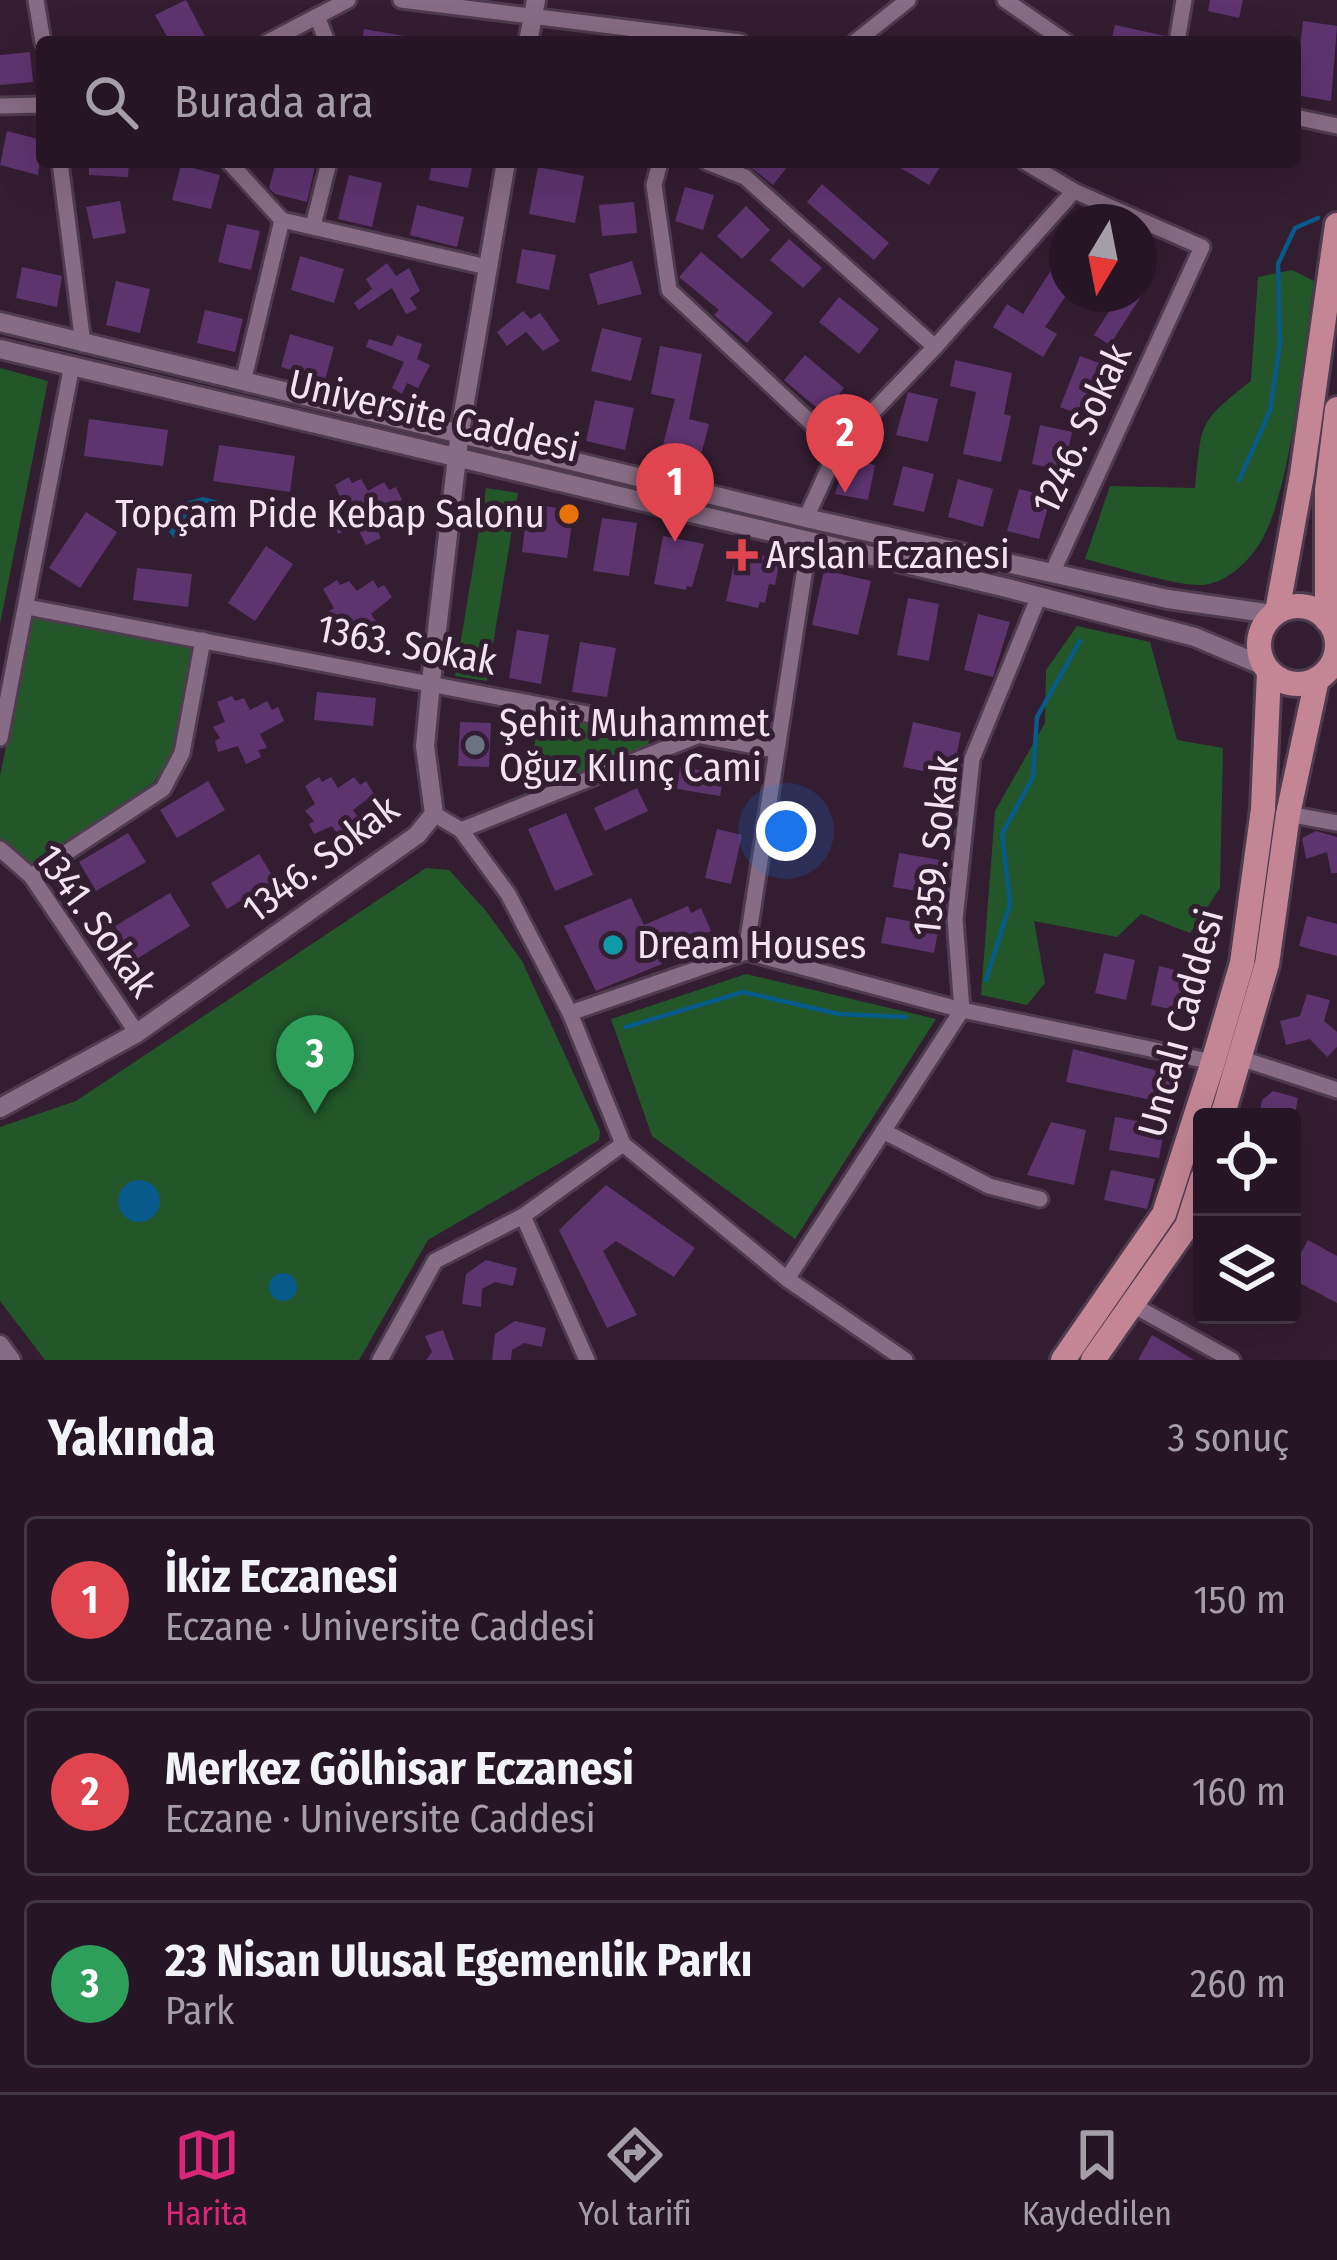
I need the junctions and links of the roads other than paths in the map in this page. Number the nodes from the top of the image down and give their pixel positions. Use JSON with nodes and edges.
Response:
{"nodes":[{"id":1,"x":36,"y":0,"type":"edge"},
{"id":2,"x":348,"y":0,"type":"edge"},
{"id":3,"x":401,"y":0,"type":"edge"},
{"id":4,"x":908,"y":0,"type":"edge"},
{"id":5,"x":1005,"y":0,"type":"edge"},
{"id":6,"x":1184,"y":0,"type":"edge"},
{"id":7,"x":534,"y":9,"type":"edge"},
{"id":8,"x":317,"y":16,"type":"junction"},
{"id":9,"x":42,"y":36,"type":"edge"},
{"id":10,"x":279,"y":36,"type":"edge"},
{"id":11,"x":325,"y":36,"type":"edge"},
{"id":12,"x":671,"y":36,"type":"edge"},
{"id":13,"x":863,"y":36,"type":"edge"},
{"id":14,"x":1057,"y":36,"type":"edge"},
{"id":15,"x":1178,"y":36,"type":"edge"},
{"id":16,"x":36,"y":105,"type":"edge"},
{"id":17,"x":0,"y":106,"type":"edge"},
{"id":18,"x":1301,"y":119,"type":"edge"},
{"id":19,"x":1337,"y":126,"type":"edge"},
{"id":20,"x":61,"y":168,"type":"edge"},
{"id":21,"x":234,"y":168,"type":"edge"},
{"id":22,"x":328,"y":168,"type":"edge"},
{"id":23,"x":505,"y":168,"type":"edge"},
{"id":24,"x":659,"y":168,"type":"edge"},
{"id":25,"x":722,"y":168,"type":"edge"},
{"id":26,"x":1035,"y":168,"type":"edge"},
{"id":27,"x":1074,"y":191,"type":"junction"},
{"id":28,"x":282,"y":220,"type":"junction"},
{"id":29,"x":1337,"y":225,"type":"edge"},
{"id":30,"x":313,"y":226,"type":"junction"},
{"id":31,"x":487,"y":267,"type":"junction"},
{"id":32,"x":0,"y":322,"type":"edge"},
{"id":33,"x":83,"y":344,"type":"junction"},
{"id":34,"x":935,"y":347,"type":"junction"},
{"id":35,"x":0,"y":349,"type":"edge"},
{"id":36,"x":72,"y":365,"type":"junction"},
{"id":37,"x":243,"y":382,"type":"junction"},
{"id":38,"x":1337,"y":409,"type":"edge"},
{"id":39,"x":460,"y":431,"type":"junction"},
{"id":40,"x":838,"y":448,"type":"junction"},
{"id":41,"x":458,"y":455,"type":"junction"},
{"id":42,"x":1332,"y":488,"type":"edge"},
{"id":43,"x":806,"y":518,"type":"junction"},
{"id":44,"x":809,"y":542,"type":"junction"},
{"id":45,"x":1052,"y":574,"type":"junction"},
{"id":46,"x":1039,"y":596,"type":"junction"},
{"id":47,"x":27,"y":607,"type":"junction"},
{"id":48,"x":1275,"y":613,"type":"junction"},
{"id":49,"x":1332,"y":623,"type":"edge"},
{"id":50,"x":203,"y":640,"type":"junction"},
{"id":51,"x":1268,"y":670,"type":"junction"},
{"id":52,"x":1325,"y":677,"type":"edge"},
{"id":53,"x":430,"y":682,"type":"junction"},
{"id":54,"x":700,"y":735,"type":"junction"},
{"id":55,"x":0,"y":738,"type":"edge"},
{"id":56,"x":775,"y":751,"type":"junction"},
{"id":57,"x":434,"y":814,"type":"junction"},
{"id":58,"x":1288,"y":814,"type":"junction"},
{"id":59,"x":1337,"y":824,"type":"edge"},
{"id":60,"x":461,"y":830,"type":"junction"},
{"id":61,"x":0,"y":849,"type":"edge"},
{"id":62,"x":31,"y":876,"type":"junction"},
{"id":63,"x":746,"y":952,"type":"junction"},
{"id":64,"x":962,"y":1010,"type":"junction"},
{"id":65,"x":570,"y":1013,"type":"junction"},
{"id":66,"x":137,"y":1033,"type":"junction"},
{"id":67,"x":1240,"y":1058,"type":"junction"},
{"id":68,"x":1213,"y":1062,"type":"junction"},
{"id":69,"x":1337,"y":1090,"type":"edge"},
{"id":70,"x":0,"y":1108,"type":"edge"},
{"id":71,"x":1225,"y":1108,"type":"edge"},
{"id":72,"x":884,"y":1131,"type":"junction"},
{"id":73,"x":623,"y":1144,"type":"junction"},
{"id":74,"x":1040,"y":1199,"type":"dead end"},
{"id":75,"x":1193,"y":1207,"type":"edge"},
{"id":76,"x":523,"y":1216,"type":"junction"},
{"id":77,"x":787,"y":1280,"type":"junction"},
{"id":78,"x":1131,"y":1304,"type":"junction"},
{"id":79,"x":0,"y":1345,"type":"edge"},
{"id":80,"x":11,"y":1360,"type":"edge"},
{"id":81,"x":380,"y":1360,"type":"edge"},
{"id":82,"x":587,"y":1360,"type":"edge"},
{"id":83,"x":905,"y":1360,"type":"edge"},
{"id":84,"x":1063,"y":1360,"type":"edge"},
{"id":85,"x":1093,"y":1360,"type":"edge"},
{"id":86,"x":1232,"y":1360,"type":"edge"}],
"edges":[{"from":1,"to":9,"type":"street"},
{"from":2,"to":8,"type":"street"},
{"from":3,"to":7,"type":"street"},
{"from":4,"to":13,"type":"street"},
{"from":5,"to":14,"type":"street"},
{"from":6,"to":15,"type":"street"},
{"from":7,"to":12,"type":"street"},
{"from":8,"to":10,"type":"street"},
{"from":8,"to":11,"type":"street"},
{"from":16,"to":17,"type":"street"},
{"from":18,"to":19,"type":"street"},
{"from":20,"to":33,"type":"street"},
{"from":21,"to":28,"type":"street"},
{"from":22,"to":30,"type":"street"},
{"from":23,"to":31,"type":"street","name":"1346. Sokak"},
{"from":24,"to":40,"type":"street"},
{"from":25,"to":34,"type":"street"},
{"from":26,"to":27,"type":"street"},
{"from":27,"to":34,"type":"street"},
{"from":27,"to":45,"type":"street","name":"1246. Sokak"},
{"from":28,"to":30,"type":"street"},
{"from":28,"to":37,"type":"street"},
{"from":29,"to":48,"type":"main road"},
{"from":30,"to":31,"type":"street"},
{"from":31,"to":39,"type":"street","name":"1346. Sokak"},
{"from":32,"to":33,"type":"street","name":"Universite Caddesi"},
{"from":33,"to":37,"type":"street","name":"Universite Caddesi"},
{"from":34,"to":40,"type":"street"},
{"from":35,"to":36,"type":"street","name":"Universite Caddesi"},
{"from":36,"to":41,"type":"street","name":"Universite Caddesi"},
{"from":36,"to":47,"type":"street"},
{"from":37,"to":39,"type":"street","name":"Universite Caddesi"},
{"from":38,"to":42,"type":"main road"},
{"from":39,"to":41,"type":"street","name":"1346. Sokak"},
{"from":39,"to":43,"type":"street","name":"Universite Caddesi"},
{"from":40,"to":43,"type":"street"},
{"from":41,"to":44,"type":"street","name":"Universite Caddesi"},
{"from":41,"to":53,"type":"street","name":"1346. Sokak"},
{"from":42,"to":49,"type":"main road"},
{"from":43,"to":45,"type":"street","name":"Universite Caddesi"},
{"from":44,"to":46,"type":"street","name":"Universite Caddesi"},
{"from":44,"to":56,"type":"street"},
{"from":45,"to":48,"type":"street","name":"Universite Caddesi"},
{"from":46,"to":51,"type":"street","name":"Universite Caddesi"},
{"from":46,"to":64,"type":"street","name":"1359. Sokak"},
{"from":47,"to":50,"type":"street","name":"1363. Sokak"},
{"from":47,"to":55,"type":"street"},
{"from":48,"to":49,"type":"main road"},
{"from":48,"to":51,"type":"main road"},
{"from":49,"to":52,"type":"main road"},
{"from":50,"to":53,"type":"street","name":"1363. Sokak"},
{"from":50,"to":62,"type":"street"},
{"from":51,"to":52,"type":"main road"},
{"from":51,"to":68,"type":"main road","name":"Uncalı Caddesi"},
{"from":52,"to":58,"type":"main road","name":"Uncalı Caddesi"},
{"from":53,"to":54,"type":"street","name":"1363. Sokak"},
{"from":53,"to":57,"type":"street","name":"1346. Sokak"},
{"from":54,"to":56,"type":"street","name":"1363. Sokak"},
{"from":54,"to":60,"type":"street"},
{"from":56,"to":63,"type":"street"},
{"from":57,"to":60,"type":"street"},
{"from":57,"to":66,"type":"street","name":"1346. Sokak"},
{"from":58,"to":59,"type":"street"},
{"from":58,"to":67,"type":"main road","name":"Uncalı Caddesi"},
{"from":60,"to":65,"type":"street"},
{"from":61,"to":62,"type":"street","name":"1341. Sokak"},
{"from":62,"to":66,"type":"street","name":"1341. Sokak"},
{"from":63,"to":64,"type":"street"},
{"from":63,"to":65,"type":"street"},
{"from":64,"to":68,"type":"street"},
{"from":64,"to":72,"type":"street"},
{"from":65,"to":73,"type":"street"},
{"from":66,"to":70,"type":"street","name":"1346. Sokak"},
{"from":67,"to":69,"type":"street"},
{"from":67,"to":71,"type":"main road","name":"Uncalı Caddesi"},
{"from":68,"to":84,"type":"main road","name":"Uncalı Caddesi"},
{"from":72,"to":74,"type":"street"},
{"from":72,"to":77,"type":"street"},
{"from":73,"to":76,"type":"street"},
{"from":73,"to":77,"type":"street"},
{"from":75,"to":78,"type":"main road","name":"Uncalı Caddesi"},
{"from":76,"to":81,"type":"street"},
{"from":76,"to":82,"type":"street"},
{"from":77,"to":83,"type":"street"},
{"from":78,"to":85,"type":"main road","name":"Uncalı Caddesi"},
{"from":78,"to":86,"type":"street"},
{"from":79,"to":80,"type":"street"}]}
